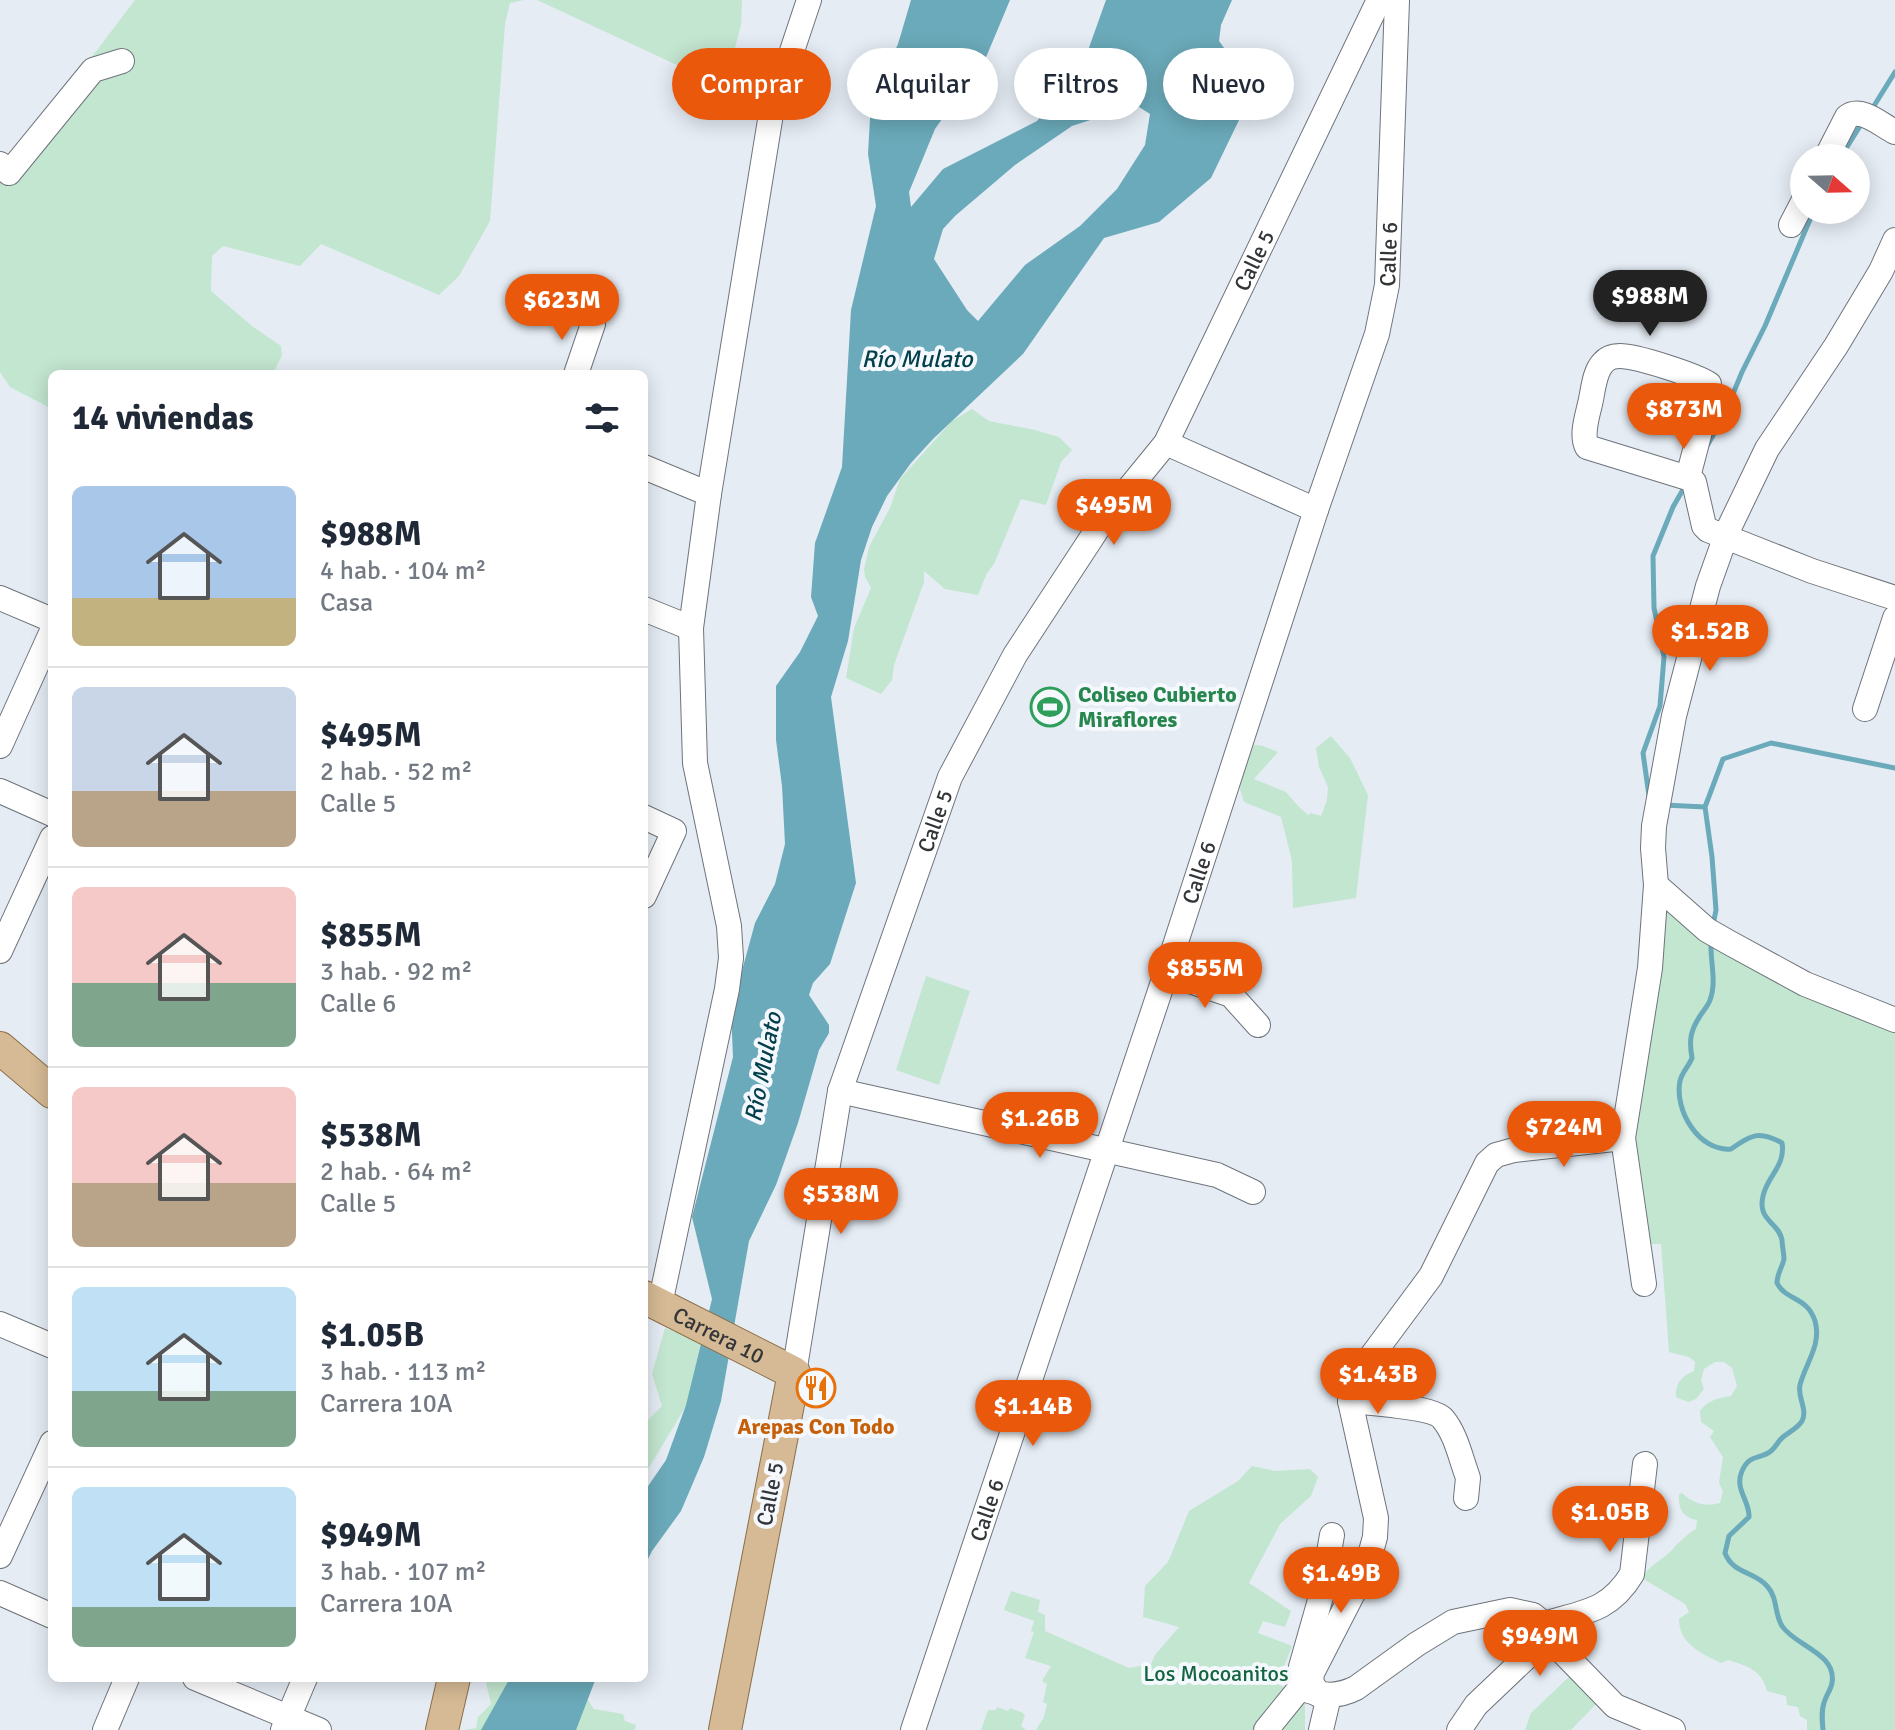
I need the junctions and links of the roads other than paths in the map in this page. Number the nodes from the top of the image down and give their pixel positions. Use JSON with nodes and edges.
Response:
{"nodes":[{"id":1,"x":809,"y":0,"type":"edge"},
{"id":2,"x":1379,"y":0,"type":"edge"},
{"id":3,"x":1397,"y":0,"type":"edge"},
{"id":4,"x":122,"y":61,"type":"dead end"},
{"id":5,"x":1895,"y":132,"type":"edge"},
{"id":6,"x":1833,"y":144,"type":"edge"},
{"id":7,"x":0,"y":164,"type":"edge"},
{"id":8,"x":1895,"y":240,"type":"edge"},
{"id":9,"x":593,"y":324,"type":"dead end"},
{"id":10,"x":577,"y":370,"type":"edge"},
{"id":11,"x":1166,"y":443,"type":"junction"},
{"id":12,"x":648,"y":469,"type":"edge"},
{"id":13,"x":1688,"y":477,"type":"junction"},
{"id":14,"x":709,"y":494,"type":"junction"},
{"id":15,"x":1316,"y":510,"type":"junction"},
{"id":16,"x":1726,"y":537,"type":"junction"},
{"id":17,"x":0,"y":598,"type":"edge"},
{"id":18,"x":1895,"y":598,"type":"edge"},
{"id":19,"x":648,"y":611,"type":"edge"},
{"id":20,"x":48,"y":618,"type":"edge"},
{"id":21,"x":1895,"y":618,"type":"edge"},
{"id":22,"x":691,"y":628,"type":"junction"},
{"id":23,"x":48,"y":640,"type":"edge"},
{"id":24,"x":1865,"y":709,"type":"dead end"},
{"id":25,"x":0,"y":746,"type":"edge"},
{"id":26,"x":0,"y":791,"type":"edge"},
{"id":27,"x":48,"y":812,"type":"edge"},
{"id":28,"x":648,"y":819,"type":"edge"},
{"id":29,"x":48,"y":847,"type":"edge"},
{"id":30,"x":1656,"y":885,"type":"junction"},
{"id":31,"x":648,"y":887,"type":"edge"},
{"id":32,"x":0,"y":951,"type":"edge"},
{"id":33,"x":1166,"y":973,"type":"junction"},
{"id":34,"x":1895,"y":1020,"type":"edge"},
{"id":35,"x":1258,"y":1025,"type":"dead end"},
{"id":36,"x":0,"y":1048,"type":"edge"},
{"id":37,"x":48,"y":1089,"type":"edge"},
{"id":38,"x":840,"y":1091,"type":"junction"},
{"id":39,"x":1623,"y":1138,"type":"junction"},
{"id":40,"x":1107,"y":1150,"type":"junction"},
{"id":41,"x":1253,"y":1192,"type":"dead end"},
{"id":42,"x":1644,"y":1284,"type":"dead end"},
{"id":43,"x":664,"y":1307,"type":"edge"},
{"id":44,"x":0,"y":1324,"type":"edge"},
{"id":45,"x":48,"y":1344,"type":"edge"},
{"id":46,"x":794,"y":1373,"type":"junction"},
{"id":47,"x":1350,"y":1401,"type":"junction"},
{"id":48,"x":48,"y":1452,"type":"edge"},
{"id":49,"x":1645,"y":1464,"type":"dead end"},
{"id":50,"x":1466,"y":1498,"type":"dead end"},
{"id":51,"x":1332,"y":1535,"type":"dead end"},
{"id":52,"x":0,"y":1556,"type":"edge"},
{"id":53,"x":0,"y":1593,"type":"edge"},
{"id":54,"x":48,"y":1614,"type":"edge"},
{"id":55,"x":1544,"y":1629,"type":"junction"},
{"id":56,"x":125,"y":1682,"type":"edge"},
{"id":57,"x":211,"y":1682,"type":"edge"},
{"id":58,"x":303,"y":1682,"type":"edge"},
{"id":59,"x":453,"y":1682,"type":"edge"},
{"id":60,"x":1316,"y":1693,"type":"junction"},
{"id":61,"x":285,"y":1724,"type":"edge"},
{"id":62,"x":105,"y":1730,"type":"edge"},
{"id":63,"x":319,"y":1730,"type":"edge"},
{"id":64,"x":442,"y":1730,"type":"edge"},
{"id":65,"x":725,"y":1730,"type":"edge"},
{"id":66,"x":913,"y":1730,"type":"edge"},
{"id":67,"x":1266,"y":1730,"type":"edge"},
{"id":68,"x":1321,"y":1730,"type":"edge"},
{"id":69,"x":1459,"y":1730,"type":"edge"},
{"id":70,"x":1673,"y":1730,"type":"edge"}],
"edges":[{"from":1,"to":14,"type":"street"},
{"from":2,"to":11,"type":"street","name":"Calle 5"},
{"from":3,"to":15,"type":"street","name":"Calle 6"},
{"from":4,"to":7,"type":"street"},
{"from":5,"to":6,"type":"street"},
{"from":8,"to":16,"type":"street"},
{"from":9,"to":10,"type":"street"},
{"from":11,"to":15,"type":"street"},
{"from":11,"to":38,"type":"street","name":"Calle 5"},
{"from":12,"to":14,"type":"street"},
{"from":13,"to":13,"type":"street"},
{"from":13,"to":16,"type":"street"},
{"from":14,"to":22,"type":"street"},
{"from":15,"to":33,"type":"street","name":"Calle 6"},
{"from":16,"to":18,"type":"street"},
{"from":16,"to":30,"type":"street"},
{"from":17,"to":20,"type":"street"},
{"from":19,"to":22,"type":"street"},
{"from":21,"to":24,"type":"street"},
{"from":22,"to":43,"type":"street"},
{"from":23,"to":25,"type":"street"},
{"from":26,"to":27,"type":"street"},
{"from":28,"to":31,"type":"street"},
{"from":29,"to":32,"type":"street"},
{"from":30,"to":34,"type":"street"},
{"from":30,"to":39,"type":"street"},
{"from":33,"to":35,"type":"street"},
{"from":33,"to":40,"type":"street","name":"Calle 6"},
{"from":36,"to":37,"type":"main road"},
{"from":38,"to":40,"type":"street"},
{"from":38,"to":46,"type":"street","name":"Calle 5"},
{"from":39,"to":42,"type":"street"},
{"from":39,"to":47,"type":"street"},
{"from":40,"to":41,"type":"street"},
{"from":40,"to":66,"type":"street","name":"Calle 6"},
{"from":43,"to":46,"type":"main road","name":"Carrera 10"},
{"from":44,"to":45,"type":"street"},
{"from":46,"to":65,"type":"main road","name":"Calle 5"},
{"from":47,"to":50,"type":"street"},
{"from":47,"to":60,"type":"street"},
{"from":48,"to":52,"type":"street"},
{"from":49,"to":55,"type":"street"},
{"from":51,"to":60,"type":"street"},
{"from":53,"to":54,"type":"street"},
{"from":55,"to":60,"type":"street"},
{"from":55,"to":69,"type":"street"},
{"from":55,"to":70,"type":"street"},
{"from":56,"to":62,"type":"street"},
{"from":57,"to":61,"type":"street"},
{"from":58,"to":61,"type":"street"},
{"from":59,"to":64,"type":"main road"},
{"from":60,"to":67,"type":"street"},
{"from":60,"to":68,"type":"street"},
{"from":61,"to":63,"type":"street"}]}
